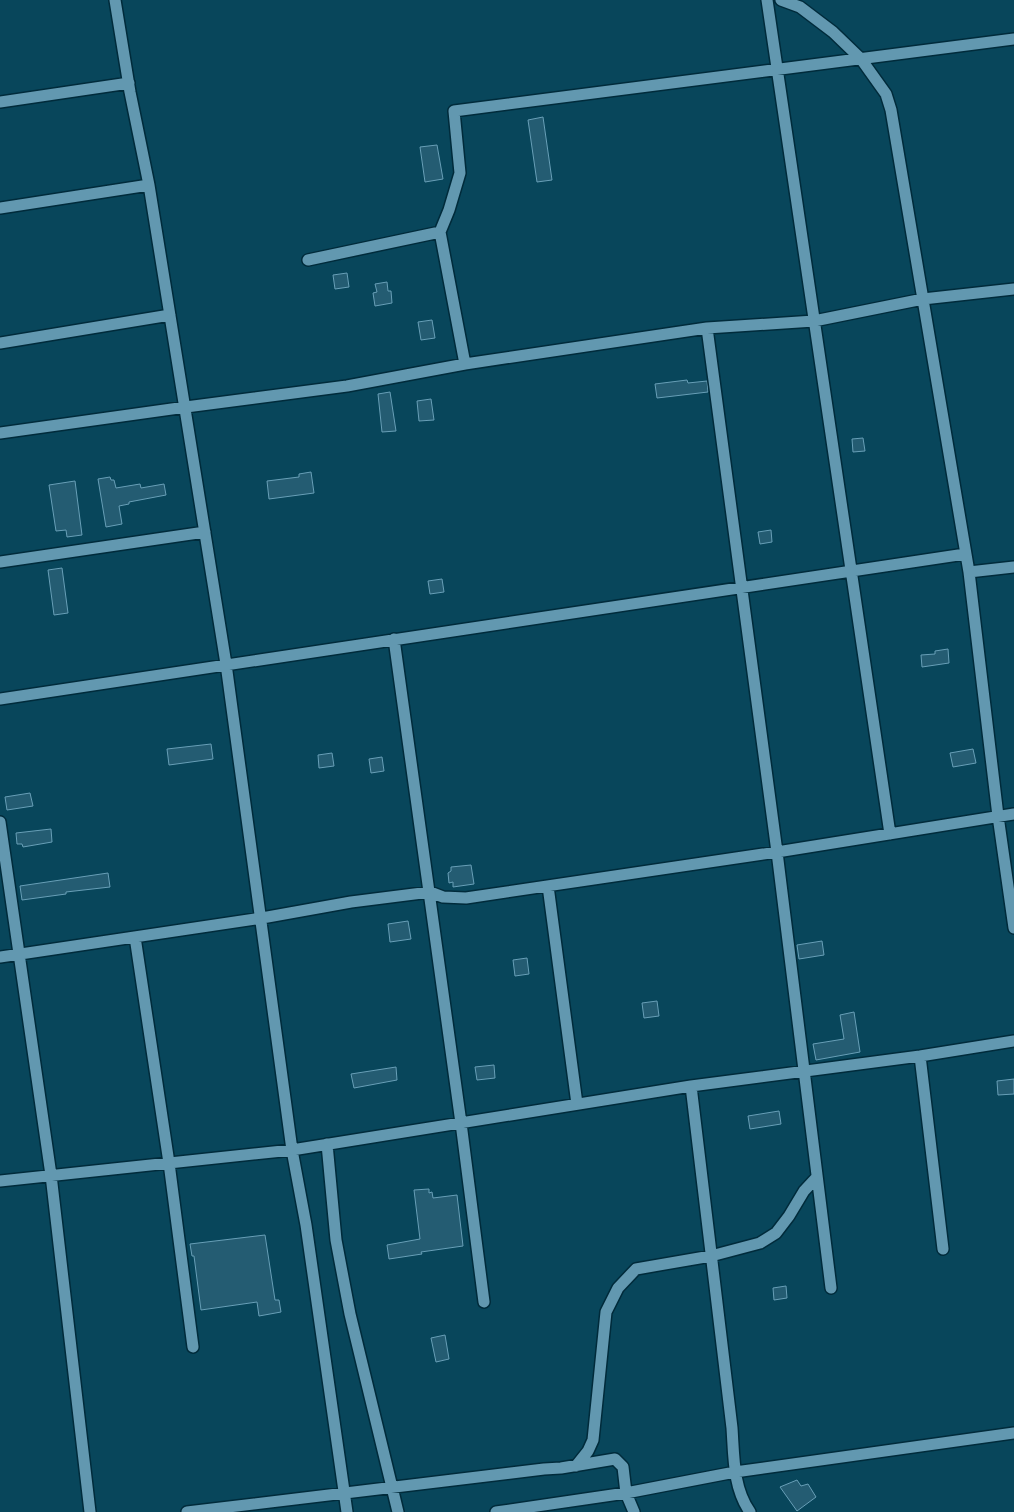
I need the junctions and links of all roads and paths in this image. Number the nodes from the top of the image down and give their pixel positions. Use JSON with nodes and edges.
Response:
{"nodes":[{"id":1,"x":115,"y":0,"type":"edge"},
{"id":2,"x":767,"y":0,"type":"edge"},
{"id":3,"x":780,"y":0,"type":"edge"},
{"id":4,"x":1014,"y":39,"type":"edge"},
{"id":5,"x":860,"y":60,"type":"junction"},
{"id":6,"x":777,"y":69,"type":"junction"},
{"id":7,"x":129,"y":83,"type":"junction"},
{"id":8,"x":0,"y":100,"type":"edge"},
{"id":9,"x":149,"y":185,"type":"junction"},
{"id":10,"x":0,"y":208,"type":"edge"},
{"id":11,"x":440,"y":232,"type":"junction"},
{"id":12,"x":308,"y":260,"type":"dead end"},
{"id":13,"x":1014,"y":288,"type":"edge"},
{"id":14,"x":923,"y":299,"type":"junction"},
{"id":15,"x":170,"y":315,"type":"junction"},
{"id":16,"x":814,"y":321,"type":"junction"},
{"id":17,"x":707,"y":328,"type":"junction"},
{"id":18,"x":0,"y":343,"type":"edge"},
{"id":19,"x":465,"y":364,"type":"junction"},
{"id":20,"x":186,"y":407,"type":"junction"},
{"id":21,"x":0,"y":433,"type":"edge"},
{"id":22,"x":205,"y":532,"type":"junction"},
{"id":23,"x":966,"y":554,"type":"junction"},
{"id":24,"x":0,"y":562,"type":"edge"},
{"id":25,"x":1014,"y":567,"type":"edge"},
{"id":26,"x":851,"y":571,"type":"junction"},
{"id":27,"x":968,"y":572,"type":"junction"},
{"id":28,"x":741,"y":587,"type":"junction"},
{"id":29,"x":394,"y":639,"type":"junction"},
{"id":30,"x":226,"y":664,"type":"junction"},
{"id":31,"x":0,"y":699,"type":"edge"},
{"id":32,"x":1014,"y":814,"type":"edge"},
{"id":33,"x":998,"y":816,"type":"junction"},
{"id":34,"x":0,"y":822,"type":"edge"},
{"id":35,"x":890,"y":834,"type":"junction"},
{"id":36,"x":777,"y":852,"type":"junction"},
{"id":37,"x":548,"y":886,"type":"junction"},
{"id":38,"x":430,"y":892,"type":"junction"},
{"id":39,"x":262,"y":918,"type":"junction"},
{"id":40,"x":1014,"y":928,"type":"edge"},
{"id":41,"x":135,"y":937,"type":"junction"},
{"id":42,"x":19,"y":954,"type":"junction"},
{"id":43,"x":0,"y":957,"type":"edge"},
{"id":44,"x":1014,"y":1041,"type":"edge"},
{"id":45,"x":920,"y":1056,"type":"junction"},
{"id":46,"x":804,"y":1071,"type":"junction"},
{"id":47,"x":691,"y":1086,"type":"junction"},
{"id":48,"x":577,"y":1104,"type":"junction"},
{"id":49,"x":461,"y":1123,"type":"junction"},
{"id":50,"x":327,"y":1144,"type":"junction"},
{"id":51,"x":292,"y":1150,"type":"junction"},
{"id":52,"x":169,"y":1163,"type":"junction"},
{"id":53,"x":50,"y":1175,"type":"junction"},
{"id":54,"x":817,"y":1177,"type":"junction"},
{"id":55,"x":0,"y":1181,"type":"edge"},
{"id":56,"x":943,"y":1249,"type":"dead end"},
{"id":57,"x":711,"y":1256,"type":"junction"},
{"id":58,"x":831,"y":1288,"type":"dead end"},
{"id":59,"x":484,"y":1302,"type":"dead end"},
{"id":60,"x":193,"y":1347,"type":"dead end"},
{"id":61,"x":1014,"y":1433,"type":"edge"},
{"id":62,"x":576,"y":1466,"type":"junction"},
{"id":63,"x":735,"y":1472,"type":"junction"},
{"id":64,"x":392,"y":1487,"type":"junction"},
{"id":65,"x":344,"y":1492,"type":"junction"},
{"id":66,"x":626,"y":1493,"type":"junction"},
{"id":67,"x":90,"y":1512,"type":"edge"},
{"id":68,"x":187,"y":1512,"type":"edge"},
{"id":69,"x":347,"y":1512,"type":"edge"},
{"id":70,"x":398,"y":1512,"type":"edge"},
{"id":71,"x":496,"y":1512,"type":"edge"},
{"id":72,"x":634,"y":1512,"type":"edge"},
{"id":73,"x":750,"y":1512,"type":"edge"}],
"edges":[{"from":1,"to":7,"type":"street"},
{"from":2,"to":6,"type":"street"},
{"from":3,"to":5,"type":"street"},
{"from":4,"to":5,"type":"street"},
{"from":5,"to":6,"type":"street"},
{"from":5,"to":14,"type":"street"},
{"from":6,"to":11,"type":"street"},
{"from":6,"to":16,"type":"street"},
{"from":7,"to":8,"type":"street"},
{"from":7,"to":9,"type":"street"},
{"from":9,"to":10,"type":"street"},
{"from":9,"to":15,"type":"street"},
{"from":11,"to":12,"type":"street"},
{"from":11,"to":19,"type":"street"},
{"from":13,"to":14,"type":"street"},
{"from":14,"to":16,"type":"street"},
{"from":14,"to":23,"type":"street"},
{"from":15,"to":18,"type":"street"},
{"from":15,"to":20,"type":"street"},
{"from":16,"to":17,"type":"street"},
{"from":16,"to":26,"type":"street"},
{"from":17,"to":19,"type":"street"},
{"from":17,"to":28,"type":"street"},
{"from":19,"to":20,"type":"street"},
{"from":20,"to":21,"type":"street"},
{"from":20,"to":22,"type":"street"},
{"from":22,"to":24,"type":"street"},
{"from":22,"to":30,"type":"street"},
{"from":23,"to":26,"type":"street"},
{"from":23,"to":27,"type":"street"},
{"from":25,"to":27,"type":"street"},
{"from":26,"to":28,"type":"street"},
{"from":26,"to":35,"type":"street"},
{"from":27,"to":33,"type":"street"},
{"from":28,"to":29,"type":"street"},
{"from":28,"to":36,"type":"street"},
{"from":29,"to":30,"type":"street"},
{"from":29,"to":38,"type":"street"},
{"from":30,"to":31,"type":"street"},
{"from":30,"to":39,"type":"street"},
{"from":32,"to":33,"type":"street"},
{"from":33,"to":35,"type":"street"},
{"from":33,"to":40,"type":"street"},
{"from":34,"to":42,"type":"street"},
{"from":35,"to":36,"type":"street"},
{"from":36,"to":37,"type":"street"},
{"from":36,"to":46,"type":"street"},
{"from":37,"to":38,"type":"street"},
{"from":37,"to":48,"type":"street"},
{"from":38,"to":39,"type":"street"},
{"from":38,"to":49,"type":"street"},
{"from":39,"to":41,"type":"street"},
{"from":39,"to":51,"type":"street"},
{"from":41,"to":42,"type":"street"},
{"from":41,"to":52,"type":"street"},
{"from":42,"to":43,"type":"street"},
{"from":42,"to":53,"type":"street"},
{"from":44,"to":45,"type":"street"},
{"from":45,"to":46,"type":"street"},
{"from":45,"to":56,"type":"street"},
{"from":46,"to":47,"type":"street"},
{"from":46,"to":54,"type":"street"},
{"from":47,"to":48,"type":"street"},
{"from":47,"to":57,"type":"street"},
{"from":48,"to":49,"type":"street"},
{"from":49,"to":50,"type":"street"},
{"from":49,"to":59,"type":"street"},
{"from":50,"to":51,"type":"street"},
{"from":50,"to":64,"type":"street"},
{"from":51,"to":52,"type":"street"},
{"from":51,"to":65,"type":"street"},
{"from":52,"to":53,"type":"street"},
{"from":52,"to":60,"type":"street"},
{"from":53,"to":55,"type":"street"},
{"from":53,"to":67,"type":"street"},
{"from":54,"to":57,"type":"street"},
{"from":54,"to":58,"type":"street"},
{"from":57,"to":62,"type":"street"},
{"from":57,"to":63,"type":"street"},
{"from":61,"to":63,"type":"street"},
{"from":62,"to":64,"type":"street"},
{"from":62,"to":66,"type":"street"},
{"from":63,"to":66,"type":"street"},
{"from":63,"to":73,"type":"street"},
{"from":64,"to":65,"type":"street"},
{"from":64,"to":70,"type":"street"},
{"from":65,"to":68,"type":"street"},
{"from":65,"to":69,"type":"street"},
{"from":66,"to":71,"type":"street"},
{"from":66,"to":72,"type":"street"}]}
